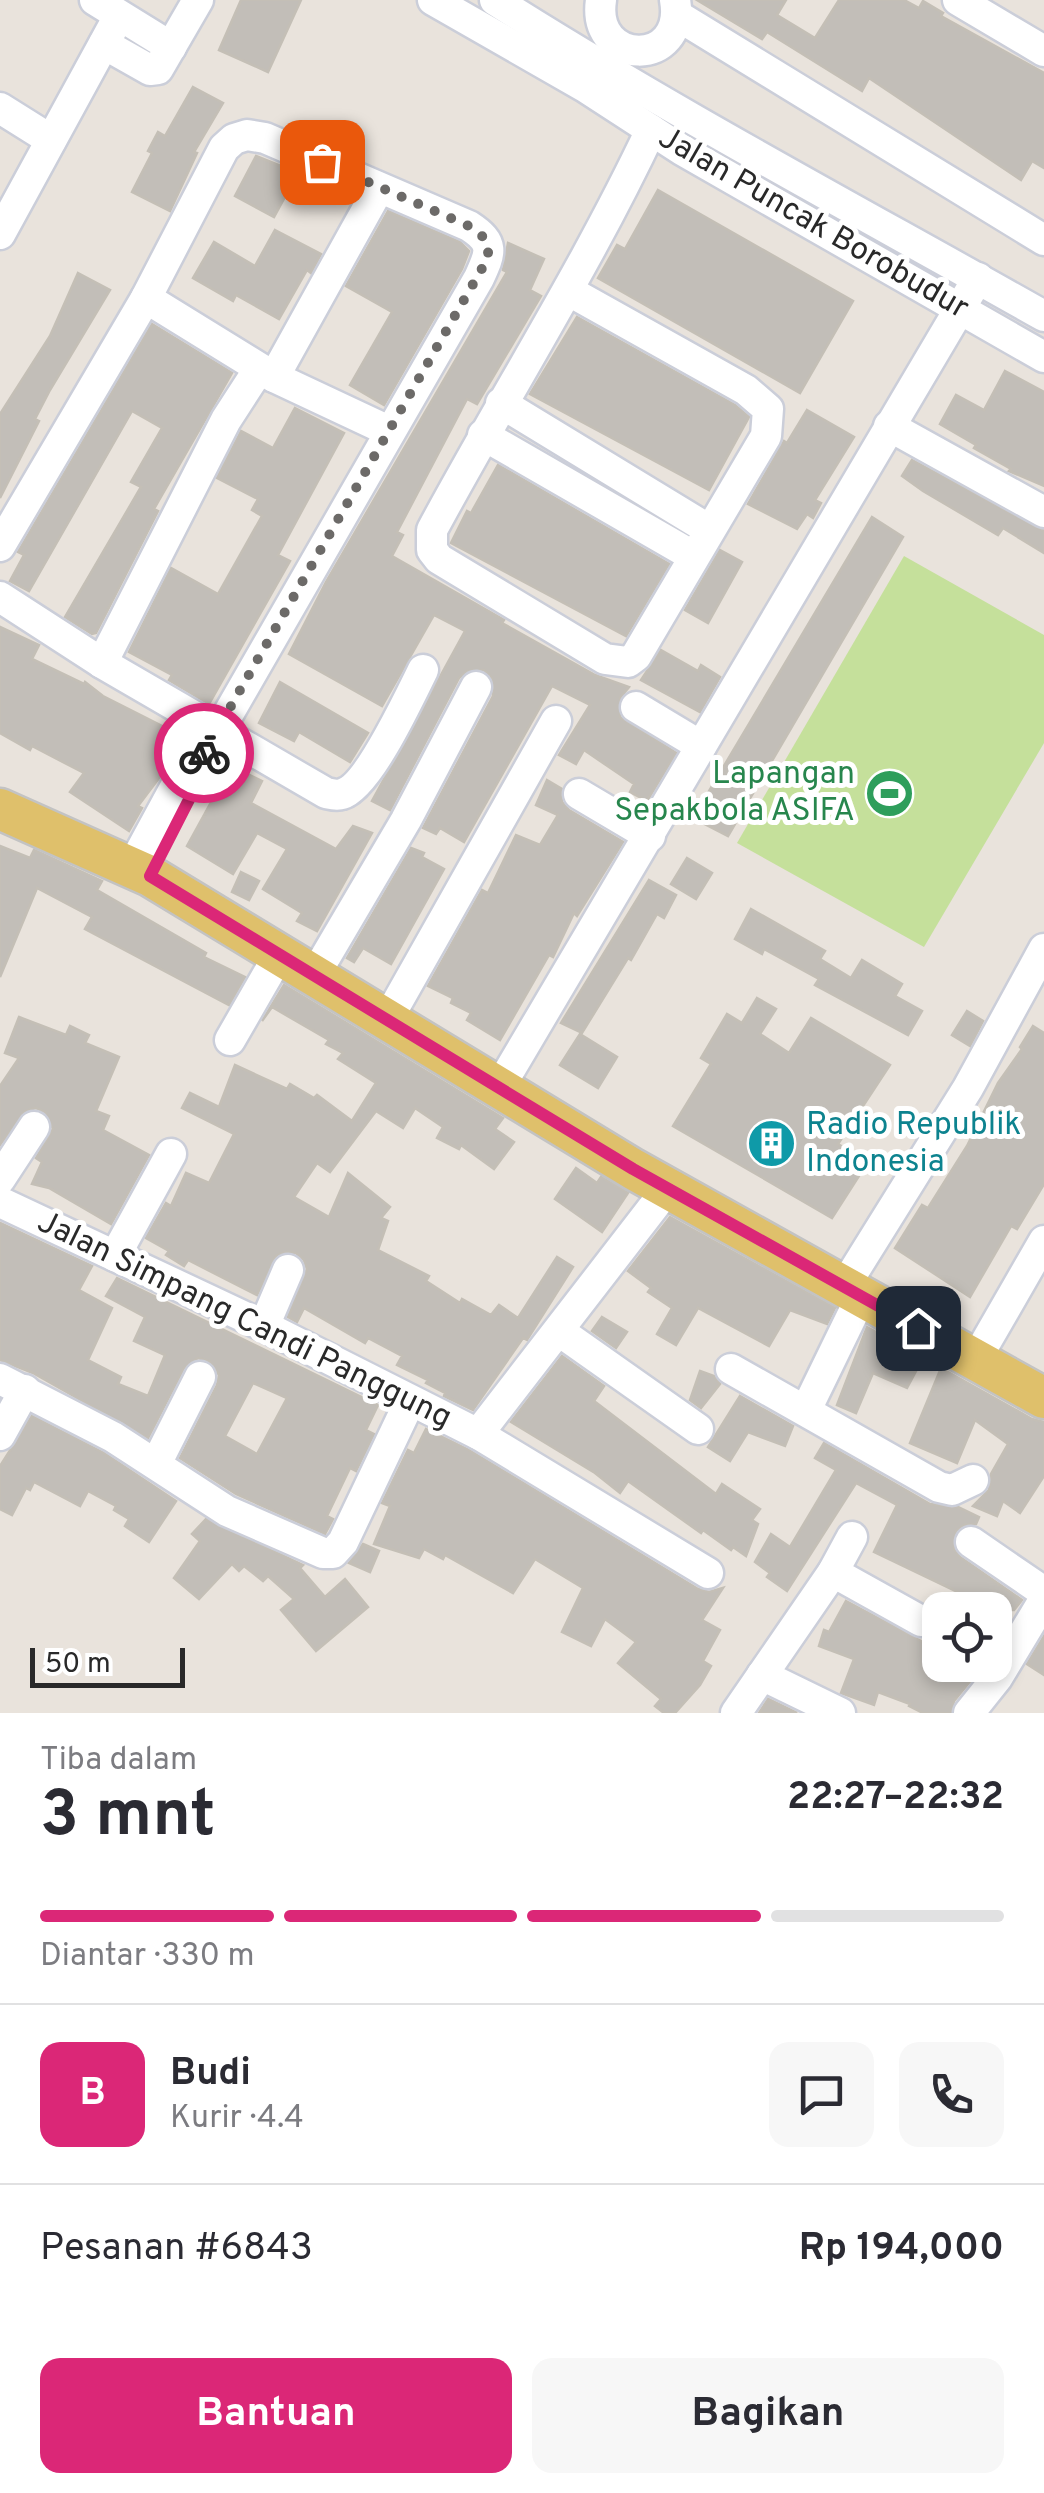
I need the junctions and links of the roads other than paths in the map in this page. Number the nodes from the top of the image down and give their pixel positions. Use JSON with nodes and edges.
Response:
{"nodes":[{"id":1,"x":198,"y":0,"type":"edge"},
{"id":2,"x":433,"y":0,"type":"edge"},
{"id":3,"x":495,"y":0,"type":"edge"},
{"id":4,"x":601,"y":0,"type":"edge"},
{"id":5,"x":958,"y":0,"type":"edge"},
{"id":6,"x":107,"y":8,"type":"edge"},
{"id":7,"x":676,"y":8,"type":"edge"},
{"id":8,"x":104,"y":44,"type":"junction"},
{"id":9,"x":172,"y":47,"type":"junction"},
{"id":10,"x":1044,"y":51,"type":"edge"},
{"id":11,"x":599,"y":65,"type":"junction"},
{"id":12,"x":0,"y":108,"type":"edge"},
{"id":13,"x":651,"y":130,"type":"junction"},
{"id":14,"x":51,"y":140,"type":"junction"},
{"id":15,"x":788,"y":170,"type":"junction"},
{"id":16,"x":380,"y":188,"type":"junction"},
{"id":17,"x":773,"y":201,"type":"junction"},
{"id":18,"x":0,"y":234,"type":"edge"},
{"id":19,"x":1044,"y":240,"type":"edge"},
{"id":20,"x":978,"y":278,"type":"junction"},
{"id":21,"x":569,"y":291,"type":"junction"},
{"id":22,"x":146,"y":298,"type":"junction"},
{"id":23,"x":1014,"y":299,"type":"junction"},
{"id":24,"x":960,"y":309,"type":"junction"},
{"id":25,"x":1044,"y":316,"type":"edge"},
{"id":26,"x":995,"y":328,"type":"junction"},
{"id":27,"x":1044,"y":357,"type":"edge"},
{"id":28,"x":266,"y":373,"type":"junction"},
{"id":29,"x":500,"y":403,"type":"junction"},
{"id":30,"x":889,"y":426,"type":"junction"},
{"id":31,"x":389,"y":431,"type":"junction"},
{"id":32,"x":483,"y":435,"type":"junction"},
{"id":33,"x":1044,"y":512,"type":"edge"},
{"id":34,"x":700,"y":543,"type":"junction"},
{"id":35,"x":0,"y":546,"type":"edge"},
{"id":36,"x":0,"y":597,"type":"edge"},
{"id":37,"x":102,"y":663,"type":"junction"},
{"id":38,"x":423,"y":670,"type":"dead end"},
{"id":39,"x":476,"y":688,"type":"dead end"},
{"id":40,"x":636,"y":706,"type":"dead end"},
{"id":41,"x":556,"y":720,"type":"dead end"},
{"id":42,"x":219,"y":730,"type":"junction"},
{"id":43,"x":701,"y":746,"type":"junction"},
{"id":44,"x":580,"y":794,"type":"dead end"},
{"id":45,"x":0,"y":808,"type":"edge"},
{"id":46,"x":650,"y":836,"type":"junction"},
{"id":47,"x":141,"y":872,"type":"junction"},
{"id":48,"x":279,"y":954,"type":"junction"},
{"id":49,"x":1041,"y":961,"type":"edge"},
{"id":50,"x":314,"y":978,"type":"junction"},
{"id":51,"x":386,"y":1022,"type":"junction"},
{"id":52,"x":230,"y":1040,"type":"dead end"},
{"id":53,"x":498,"y":1088,"type":"junction"},
{"id":54,"x":34,"y":1127,"type":"dead end"},
{"id":55,"x":171,"y":1154,"type":"dead end"},
{"id":56,"x":0,"y":1178,"type":"edge"},
{"id":57,"x":668,"y":1188,"type":"junction"},
{"id":58,"x":0,"y":1202,"type":"edge"},
{"id":59,"x":1044,"y":1240,"type":"edge"},
{"id":60,"x":116,"y":1256,"type":"junction"},
{"id":61,"x":288,"y":1270,"type":"dead end"},
{"id":62,"x":852,"y":1292,"type":"junction"},
{"id":63,"x":264,"y":1326,"type":"junction"},
{"id":64,"x":559,"y":1331,"type":"junction"},
{"id":65,"x":976,"y":1359,"type":"junction"},
{"id":66,"x":731,"y":1369,"type":"dead end"},
{"id":67,"x":200,"y":1377,"type":"dead end"},
{"id":68,"x":13,"y":1384,"type":"edge"},
{"id":69,"x":1044,"y":1398,"type":"edge"},
{"id":70,"x":410,"y":1401,"type":"junction"},
{"id":71,"x":806,"y":1410,"type":"junction"},
{"id":72,"x":698,"y":1429,"type":"dead end"},
{"id":73,"x":478,"y":1434,"type":"junction"},
{"id":74,"x":0,"y":1435,"type":"edge"},
{"id":75,"x":156,"y":1464,"type":"junction"},
{"id":76,"x":973,"y":1480,"type":"dead end"},
{"id":77,"x":852,"y":1536,"type":"dead end"},
{"id":78,"x":971,"y":1542,"type":"dead end"},
{"id":79,"x":832,"y":1572,"type":"junction"},
{"id":80,"x":708,"y":1573,"type":"dead end"},
{"id":81,"x":1044,"y":1592,"type":"edge"},
{"id":82,"x":1044,"y":1600,"type":"edge"},
{"id":83,"x":921,"y":1622,"type":"dead end"},
{"id":84,"x":762,"y":1675,"type":"junction"},
{"id":85,"x":736,"y":1713,"type":"edge"},
{"id":86,"x":840,"y":1713,"type":"edge"},
{"id":87,"x":969,"y":1713,"type":"edge"}],
"edges":[{"from":1,"to":9,"type":"street"},
{"from":2,"to":11,"type":"street"},
{"from":3,"to":11,"type":"street"},
{"from":4,"to":11,"type":"street"},
{"from":5,"to":10,"type":"street"},
{"from":6,"to":8,"type":"street"},
{"from":6,"to":9,"type":"street"},
{"from":7,"to":11,"type":"street"},
{"from":7,"to":19,"type":"street"},
{"from":8,"to":9,"type":"street"},
{"from":8,"to":14,"type":"street"},
{"from":11,"to":13,"type":"street","name":"Jalan Puncak Borobudur"},
{"from":11,"to":15,"type":"street","name":"Jalan Puncak Borobudur"},
{"from":12,"to":14,"type":"street"},
{"from":13,"to":17,"type":"street","name":"Jalan Puncak Borobudur"},
{"from":13,"to":21,"type":"street"},
{"from":14,"to":18,"type":"street"},
{"from":15,"to":17,"type":"street"},
{"from":15,"to":20,"type":"street","name":"Jalan Puncak Borobudur"},
{"from":16,"to":22,"type":"street"},
{"from":16,"to":28,"type":"street"},
{"from":16,"to":31,"type":"street"},
{"from":17,"to":24,"type":"street","name":"Jalan Puncak Borobudur"},
{"from":20,"to":23,"type":"street","name":"Jalan Puncak Borobudur"},
{"from":20,"to":24,"type":"street"},
{"from":21,"to":29,"type":"street"},
{"from":21,"to":34,"type":"street"},
{"from":22,"to":28,"type":"street"},
{"from":22,"to":35,"type":"street"},
{"from":23,"to":25,"type":"street","name":"Jalan Puncak Borobudur"},
{"from":23,"to":26,"type":"street"},
{"from":24,"to":26,"type":"street","name":"Jalan Puncak Borobudur"},
{"from":24,"to":30,"type":"street"},
{"from":26,"to":27,"type":"street","name":"Jalan Puncak Borobudur"},
{"from":28,"to":31,"type":"street"},
{"from":28,"to":37,"type":"street"},
{"from":29,"to":32,"type":"street"},
{"from":29,"to":34,"type":"street"},
{"from":30,"to":33,"type":"street"},
{"from":30,"to":43,"type":"street"},
{"from":31,"to":42,"type":"street"},
{"from":32,"to":34,"type":"street"},
{"from":32,"to":34,"type":"street"},
{"from":36,"to":37,"type":"street"},
{"from":37,"to":42,"type":"street"},
{"from":38,"to":42,"type":"street"},
{"from":39,"to":50,"type":"street"},
{"from":40,"to":43,"type":"street"},
{"from":41,"to":51,"type":"street"},
{"from":42,"to":47,"type":"street"},
{"from":43,"to":46,"type":"street"},
{"from":44,"to":46,"type":"street"},
{"from":45,"to":47,"type":"main road"},
{"from":46,"to":53,"type":"street"},
{"from":47,"to":48,"type":"main road"},
{"from":48,"to":50,"type":"main road"},
{"from":48,"to":52,"type":"street"},
{"from":49,"to":62,"type":"street"},
{"from":50,"to":51,"type":"main road"},
{"from":51,"to":53,"type":"main road"},
{"from":53,"to":57,"type":"main road"},
{"from":54,"to":56,"type":"street"},
{"from":55,"to":60,"type":"street"},
{"from":57,"to":62,"type":"main road"},
{"from":57,"to":64,"type":"street","name":"Jalan Simpang Candi Panggung"},
{"from":58,"to":60,"type":"street","name":"Jalan Simpang Candi Panggung"},
{"from":59,"to":65,"type":"street"},
{"from":60,"to":63,"type":"street","name":"Jalan Simpang Candi Panggung"},
{"from":61,"to":63,"type":"street"},
{"from":62,"to":65,"type":"main road"},
{"from":62,"to":71,"type":"street"},
{"from":63,"to":70,"type":"street","name":"Jalan Simpang Candi Panggung"},
{"from":64,"to":72,"type":"street"},
{"from":64,"to":73,"type":"street","name":"Jalan Simpang Candi Panggung"},
{"from":65,"to":69,"type":"main road"},
{"from":66,"to":71,"type":"street"},
{"from":67,"to":75,"type":"street"},
{"from":68,"to":74,"type":"street"},
{"from":68,"to":75,"type":"street"},
{"from":70,"to":73,"type":"street","name":"Jalan Simpang Candi Panggung"},
{"from":70,"to":75,"type":"street"},
{"from":71,"to":76,"type":"street"},
{"from":73,"to":80,"type":"street"},
{"from":77,"to":79,"type":"street"},
{"from":78,"to":81,"type":"street"},
{"from":79,"to":83,"type":"street"},
{"from":79,"to":84,"type":"street"},
{"from":82,"to":87,"type":"street"},
{"from":84,"to":85,"type":"street"},
{"from":84,"to":86,"type":"street"}]}
